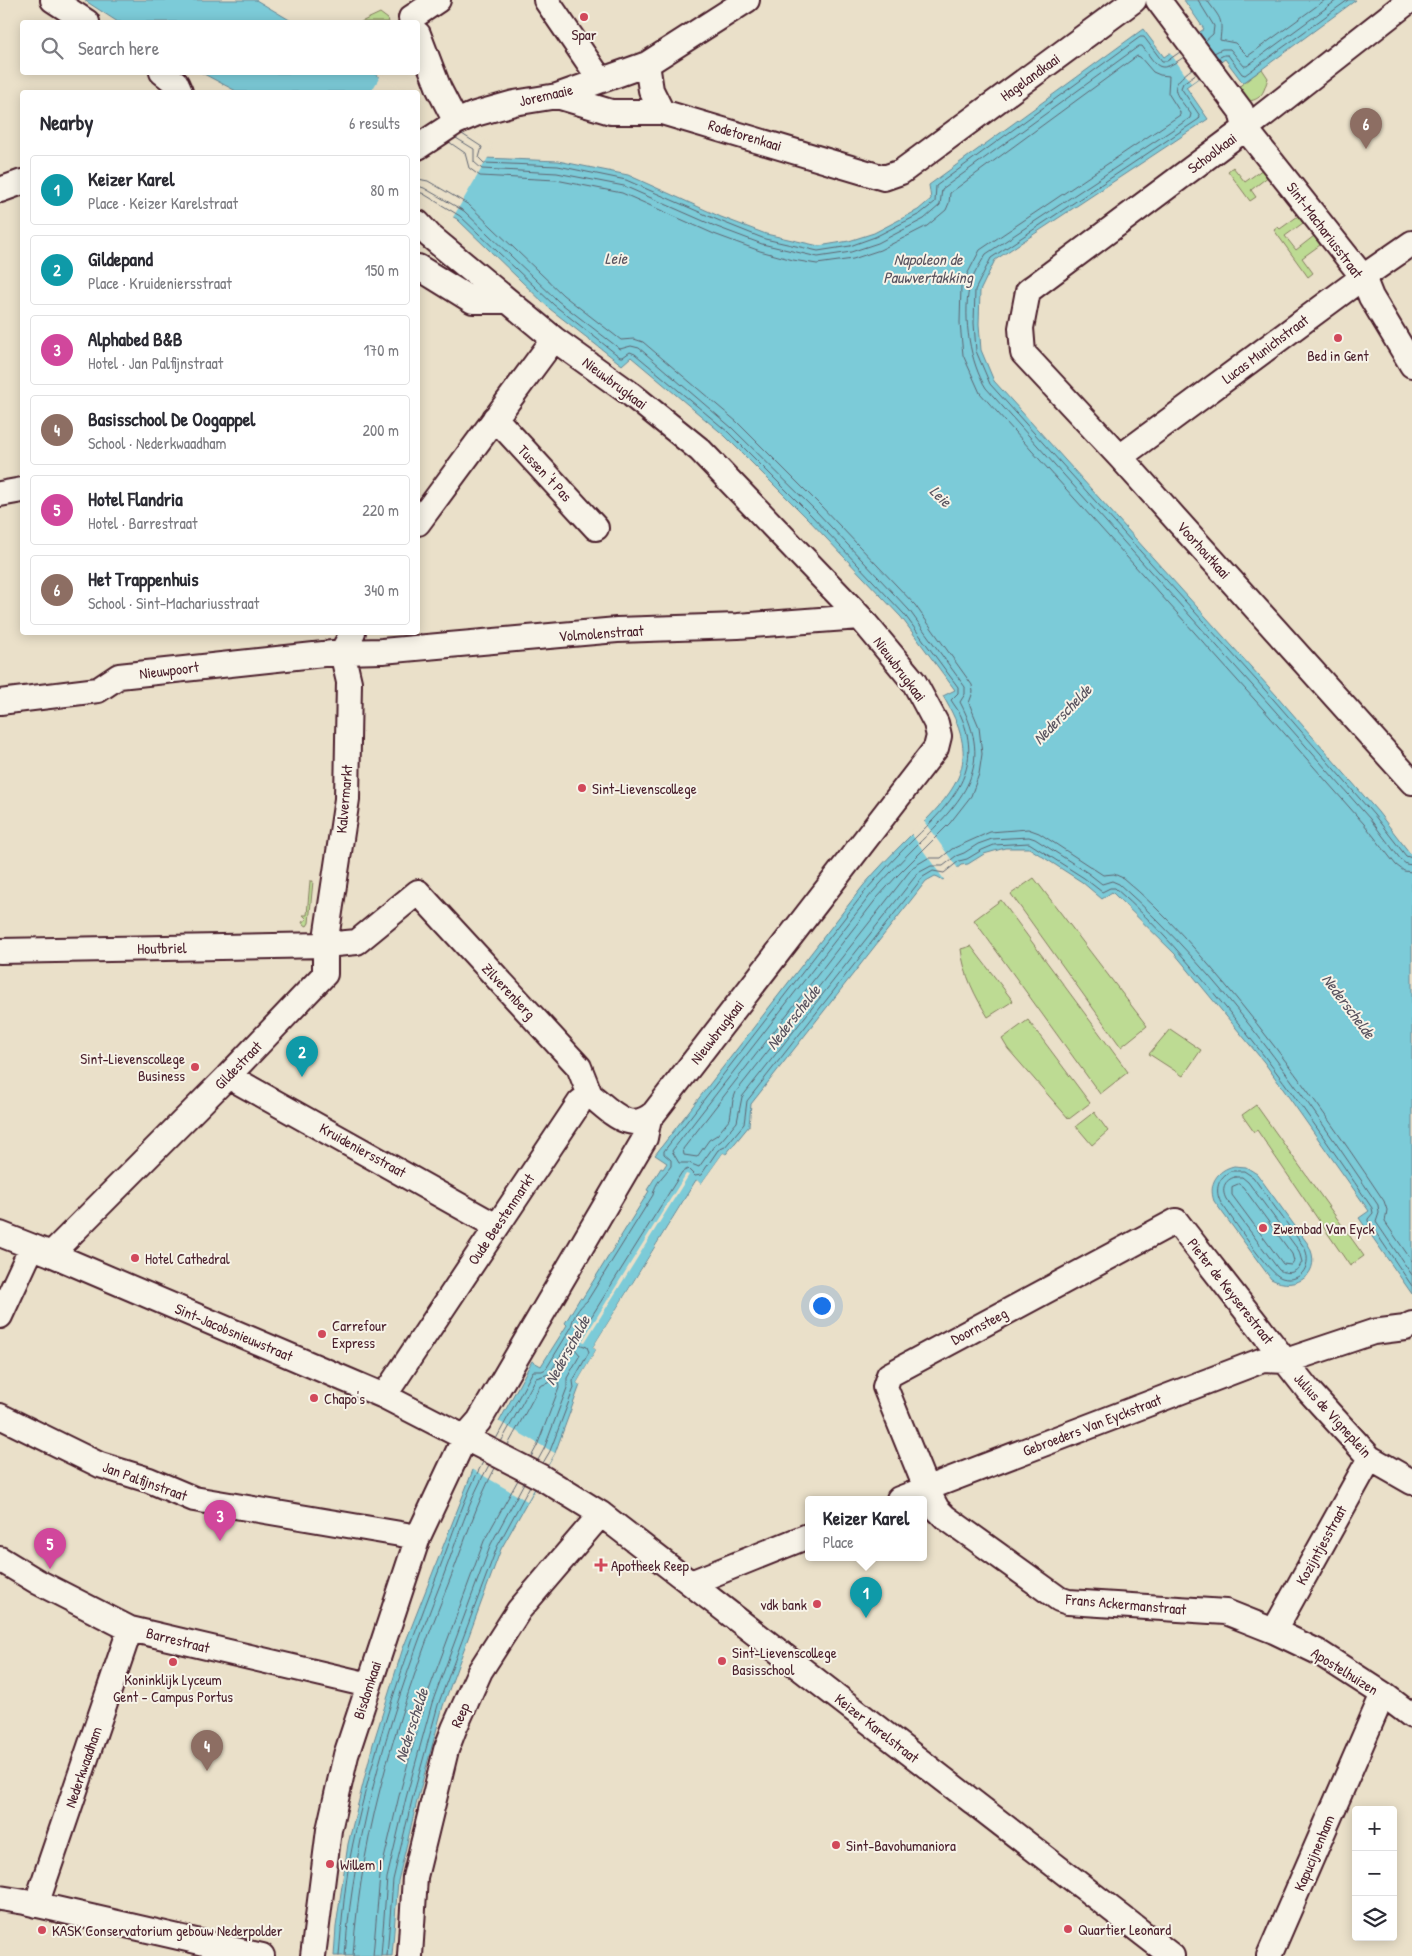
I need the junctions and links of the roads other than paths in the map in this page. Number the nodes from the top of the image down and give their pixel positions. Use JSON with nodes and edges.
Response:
{"nodes":[{"id":1,"x":53,"y":0,"type":"edge"},
{"id":2,"x":438,"y":0,"type":"edge"},
{"id":3,"x":546,"y":0,"type":"edge"},
{"id":4,"x":747,"y":0,"type":"edge"},
{"id":5,"x":1134,"y":0,"type":"edge"},
{"id":6,"x":1410,"y":0,"type":"edge"},
{"id":7,"x":1162,"y":6,"type":"edge"},
{"id":8,"x":411,"y":19,"type":"edge"},
{"id":9,"x":84,"y":20,"type":"edge"},
{"id":10,"x":420,"y":42,"type":"edge"},
{"id":11,"x":647,"y":64,"type":"junction"},
{"id":12,"x":166,"y":75,"type":"edge"},
{"id":13,"x":600,"y":80,"type":"junction"},
{"id":14,"x":179,"y":90,"type":"edge"},
{"id":15,"x":557,"y":96,"type":"junction"},
{"id":16,"x":662,"y":112,"type":"junction"},
{"id":17,"x":1243,"y":119,"type":"junction"},
{"id":18,"x":456,"y":122,"type":"junction"},
{"id":19,"x":420,"y":146,"type":"edge"},
{"id":20,"x":926,"y":154,"type":"joint"},
{"id":21,"x":20,"y":183,"type":"edge"},
{"id":22,"x":0,"y":190,"type":"edge"},
{"id":23,"x":420,"y":225,"type":"edge"},
{"id":24,"x":1412,"y":243,"type":"edge"},
{"id":25,"x":420,"y":268,"type":"edge"},
{"id":26,"x":1363,"y":277,"type":"junction"},
{"id":27,"x":507,"y":301,"type":"junction"},
{"id":28,"x":1024,"y":310,"type":"joint"},
{"id":29,"x":554,"y":339,"type":"junction"},
{"id":30,"x":1412,"y":365,"type":"edge"},
{"id":31,"x":495,"y":418,"type":"junction"},
{"id":32,"x":1120,"y":457,"type":"junction"},
{"id":33,"x":20,"y":490,"type":"edge"},
{"id":34,"x":0,"y":494,"type":"edge"},
{"id":35,"x":420,"y":520,"type":"edge"},
{"id":36,"x":596,"y":528,"type":"dead end"},
{"id":37,"x":860,"y":617,"type":"junction"},
{"id":38,"x":348,"y":642,"type":"edge"},
{"id":39,"x":0,"y":702,"type":"edge"},
{"id":40,"x":1412,"y":782,"type":"edge"},
{"id":41,"x":325,"y":945,"type":"junction"},
{"id":42,"x":0,"y":951,"type":"edge"},
{"id":43,"x":228,"y":1076,"type":"junction"},
{"id":44,"x":590,"y":1095,"type":"junction"},
{"id":45,"x":644,"y":1120,"type":"junction"},
{"id":46,"x":1176,"y":1221,"type":"joint"},
{"id":47,"x":496,"y":1226,"type":"junction"},
{"id":48,"x":0,"y":1234,"type":"edge"},
{"id":49,"x":42,"y":1250,"type":"junction"},
{"id":50,"x":0,"y":1316,"type":"edge"},
{"id":51,"x":1410,"y":1332,"type":"edge"},
{"id":52,"x":1286,"y":1361,"type":"junction"},
{"id":53,"x":384,"y":1396,"type":"junction"},
{"id":54,"x":0,"y":1416,"type":"edge"},
{"id":55,"x":474,"y":1441,"type":"junction"},
{"id":56,"x":1370,"y":1458,"type":"junction"},
{"id":57,"x":1412,"y":1482,"type":"edge"},
{"id":58,"x":926,"y":1488,"type":"junction"},
{"id":59,"x":907,"y":1496,"type":"edge"},
{"id":60,"x":601,"y":1514,"type":"junction"},
{"id":61,"x":418,"y":1537,"type":"junction"},
{"id":62,"x":805,"y":1537,"type":"edge"},
{"id":63,"x":0,"y":1559,"type":"edge"},
{"id":64,"x":690,"y":1583,"type":"junction"},
{"id":65,"x":130,"y":1629,"type":"junction"},
{"id":66,"x":1274,"y":1631,"type":"junction"},
{"id":67,"x":369,"y":1685,"type":"junction"},
{"id":68,"x":1382,"y":1694,"type":"junction"},
{"id":69,"x":1412,"y":1716,"type":"edge"},
{"id":70,"x":0,"y":1898,"type":"edge"},
{"id":71,"x":36,"y":1905,"type":"junction"},
{"id":72,"x":262,"y":1956,"type":"edge"},
{"id":73,"x":313,"y":1956,"type":"edge"},
{"id":74,"x":410,"y":1956,"type":"edge"},
{"id":75,"x":1172,"y":1956,"type":"edge"},
{"id":76,"x":1269,"y":1956,"type":"edge"}],
"edges":[{"from":1,"to":9,"type":"street"},
{"from":2,"to":8,"type":"street"},
{"from":3,"to":13,"type":"street"},
{"from":4,"to":11,"type":"street","name":"Joremaaie"},
{"from":5,"to":20,"type":"street","name":"Hagelandkaai"},
{"from":6,"to":17,"type":"street","name":"Schoolkaai"},
{"from":7,"to":17,"type":"street","name":"Sint-Machariusstraat"},
{"from":10,"to":18,"type":"street"},
{"from":11,"to":13,"type":"street","name":"Joremaaie"},
{"from":11,"to":16,"type":"street"},
{"from":12,"to":14,"type":"street"},
{"from":13,"to":15,"type":"street","name":"Joremaaie"},
{"from":15,"to":16,"type":"street","name":"Rodetorenkaai"},
{"from":15,"to":18,"type":"street","name":"Joremaaie"},
{"from":16,"to":20,"type":"street","name":"Rodetorenkaai"},
{"from":17,"to":26,"type":"street","name":"Sint-Machariusstraat"},
{"from":17,"to":28,"type":"street","name":"Schoolkaai"},
{"from":18,"to":19,"type":"street","name":"Joremaaie"},
{"from":21,"to":22,"type":"street"},
{"from":23,"to":27,"type":"street","name":"Nieuwbrugkaai"},
{"from":24,"to":26,"type":"street","name":"Lucas Munichstraat"},
{"from":25,"to":27,"type":"street"},
{"from":26,"to":30,"type":"street","name":"Sint-Machariusstraat"},
{"from":26,"to":32,"type":"street","name":"Lucas Munichstraat"},
{"from":27,"to":29,"type":"street","name":"Nieuwbrugkaai"},
{"from":28,"to":32,"type":"street","name":"Voorhoutkaai"},
{"from":29,"to":31,"type":"street"},
{"from":29,"to":37,"type":"street","name":"Nieuwbrugkaai"},
{"from":31,"to":35,"type":"street"},
{"from":31,"to":36,"type":"street","name":"Tussen 't Pas"},
{"from":32,"to":40,"type":"street","name":"Voorhoutkaai"},
{"from":33,"to":34,"type":"street"},
{"from":37,"to":38,"type":"street","name":"Volmolenstraat"},
{"from":37,"to":45,"type":"street","name":"Nieuwbrugkaai"},
{"from":38,"to":39,"type":"street","name":"Nieuwpoort"},
{"from":38,"to":41,"type":"street","name":"Kalvermarkt"},
{"from":41,"to":42,"type":"street","name":"Houtbriel"},
{"from":41,"to":43,"type":"street","name":"Gildestraat"},
{"from":41,"to":44,"type":"street","name":"Zilverenberg"},
{"from":43,"to":47,"type":"street","name":"Kruideniersstraat"},
{"from":43,"to":49,"type":"street","name":"Gildestraat"},
{"from":44,"to":45,"type":"street"},
{"from":44,"to":47,"type":"street","name":"Oude Beestenmarkt"},
{"from":45,"to":55,"type":"street","name":"Bisdomkaai"},
{"from":46,"to":52,"type":"street","name":"Pieter de Keyserestraat"},
{"from":46,"to":58,"type":"street","name":"Doornsteeg"},
{"from":47,"to":53,"type":"street","name":"Oude Beestenmarkt"},
{"from":48,"to":49,"type":"street","name":"Sint-Jacobsnieuwstraat"},
{"from":49,"to":50,"type":"street","name":"Gildestraat"},
{"from":49,"to":53,"type":"street","name":"Sint-Jacobsnieuwstraat"},
{"from":51,"to":52,"type":"street","name":"Julius de Vigneplein"},
{"from":52,"to":56,"type":"street","name":"Julius de Vigneplein"},
{"from":52,"to":58,"type":"street","name":"Gebroeders Van Eyckstraat"},
{"from":53,"to":55,"type":"street","name":"Sint-Jacobsnieuwstraat"},
{"from":54,"to":61,"type":"street","name":"Jan Palfijnstraat"},
{"from":55,"to":60,"type":"street","name":"Keizer Karelstraat"},
{"from":55,"to":61,"type":"street","name":"Bisdomkaai"},
{"from":56,"to":57,"type":"street","name":"Julius de Vigneplein"},
{"from":56,"to":66,"type":"street","name":"Kozijntjesstraat"},
{"from":58,"to":59,"type":"street","name":"Gebroeders Van Eyckstraat"},
{"from":58,"to":66,"type":"street","name":"Frans Ackermanstraat"},
{"from":60,"to":64,"type":"street","name":"Keizer Karelstraat"},
{"from":60,"to":74,"type":"street","name":"Reep"},
{"from":61,"to":67,"type":"street","name":"Bisdomkaai"},
{"from":62,"to":64,"type":"street"},
{"from":63,"to":65,"type":"street","name":"Barrestraat"},
{"from":64,"to":75,"type":"street","name":"Keizer Karelstraat"},
{"from":65,"to":67,"type":"street","name":"Barrestraat"},
{"from":65,"to":71,"type":"street","name":"Nederkwaadham"},
{"from":66,"to":68,"type":"street","name":"Apostelhuizen"},
{"from":67,"to":73,"type":"street","name":"Bisdomkaai"},
{"from":68,"to":69,"type":"street","name":"Apostelhuizen"},
{"from":68,"to":76,"type":"street","name":"Kapucijnenham"},
{"from":70,"to":71,"type":"street"},
{"from":71,"to":72,"type":"street"}]}
